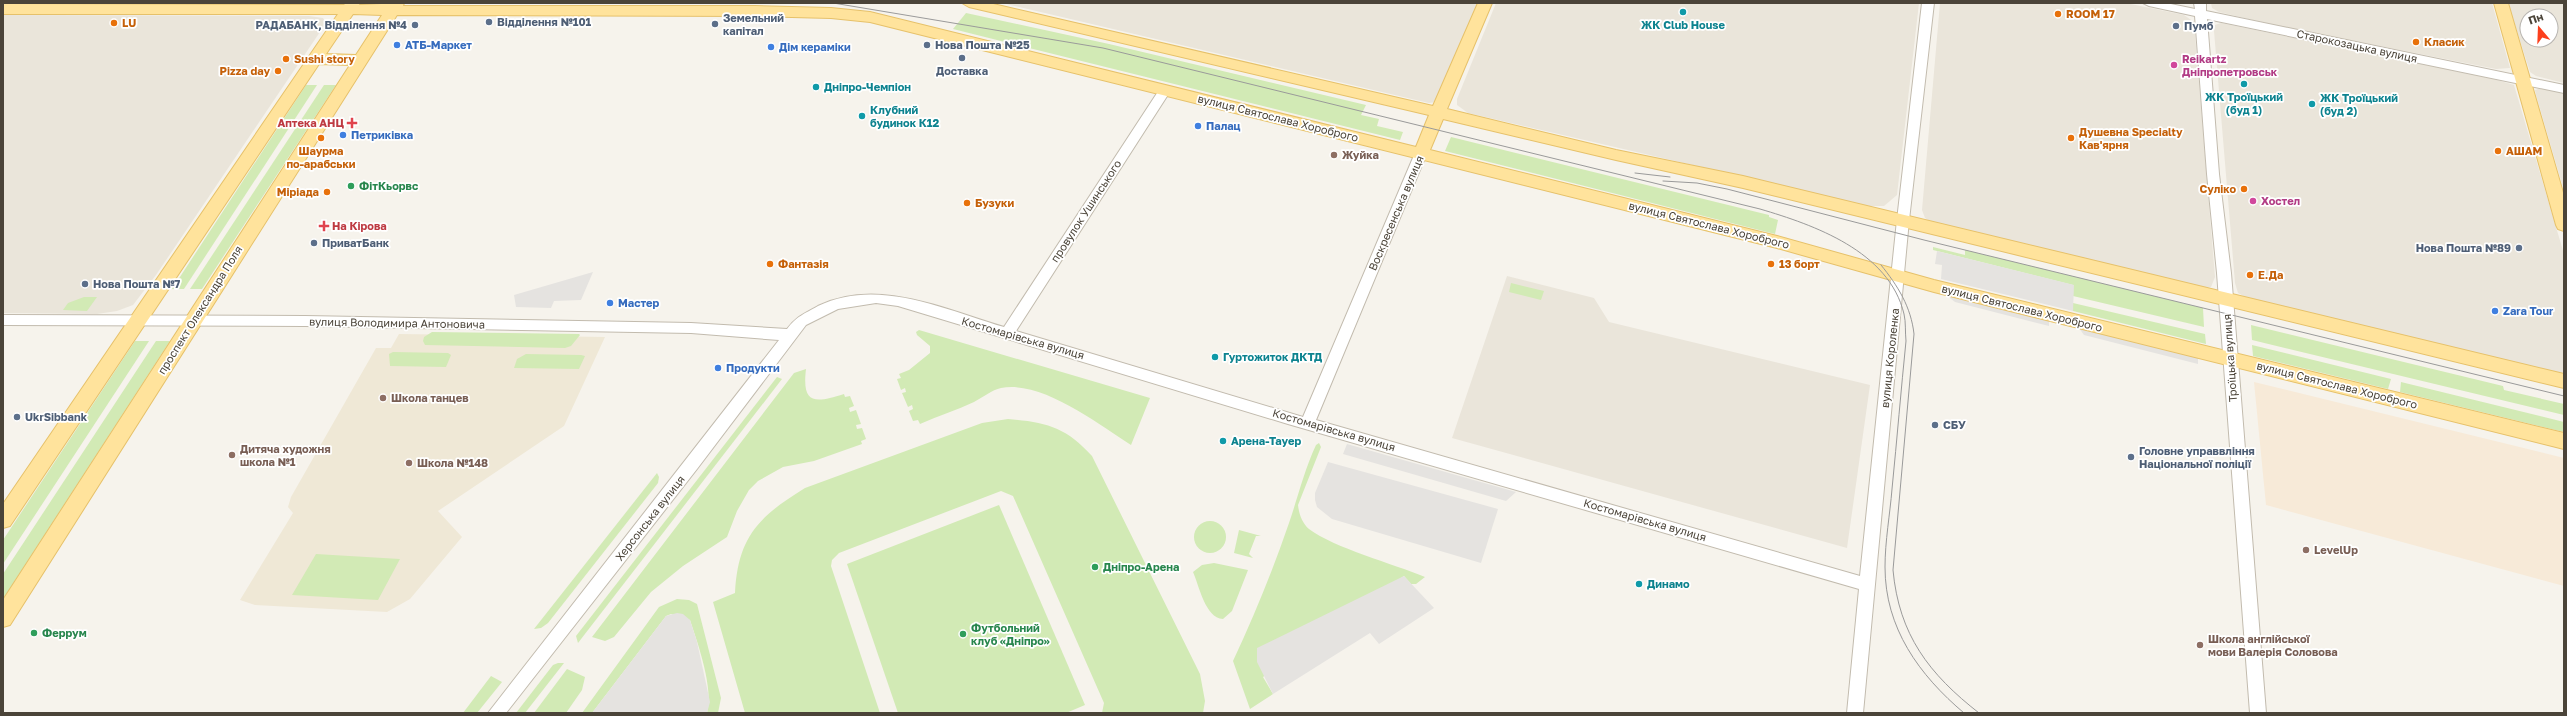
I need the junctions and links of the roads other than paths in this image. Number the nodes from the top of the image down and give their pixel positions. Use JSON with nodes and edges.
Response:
{"nodes":[{"id":1,"x":970,"y":3,"type":"edge"},
{"id":2,"x":1485,"y":3,"type":"edge"},
{"id":3,"x":1928,"y":3,"type":"edge"},
{"id":4,"x":2149,"y":3,"type":"edge"},
{"id":5,"x":2501,"y":3,"type":"edge"},
{"id":6,"x":350,"y":6,"type":"edge"},
{"id":7,"x":395,"y":6,"type":"edge"},
{"id":8,"x":857,"y":8,"type":"edge"},
{"id":9,"x":2200,"y":8,"type":"edge"},
{"id":10,"x":3,"y":9,"type":"edge"},
{"id":11,"x":315,"y":59,"type":"junction"},
{"id":12,"x":360,"y":60,"type":"junction"},
{"id":13,"x":2523,"y":81,"type":"junction"},
{"id":14,"x":2564,"y":89,"type":"edge"},
{"id":15,"x":1165,"y":90,"type":"junction"},
{"id":16,"x":1440,"y":113,"type":"junction"},
{"id":17,"x":1421,"y":154,"type":"junction"},
{"id":18,"x":1903,"y":220,"type":"junction"},
{"id":19,"x":2564,"y":225,"type":"edge"},
{"id":20,"x":1898,"y":276,"type":"junction"},
{"id":21,"x":2226,"y":299,"type":"junction"},
{"id":22,"x":3,"y":320,"type":"edge"},
{"id":23,"x":139,"y":321,"type":"junction"},
{"id":24,"x":194,"y":321,"type":"junction"},
{"id":25,"x":801,"y":321,"type":"joint"},
{"id":26,"x":1007,"y":334,"type":"junction"},
{"id":27,"x":790,"y":335,"type":"junction"},
{"id":28,"x":2230,"y":359,"type":"junction"},
{"id":29,"x":2564,"y":381,"type":"edge"},
{"id":30,"x":1308,"y":423,"type":"junction"},
{"id":31,"x":2564,"y":441,"type":"edge"},
{"id":32,"x":3,"y":520,"type":"edge"},
{"id":33,"x":1868,"y":585,"type":"junction"},
{"id":34,"x":3,"y":618,"type":"edge"},
{"id":35,"x":496,"y":713,"type":"edge"},
{"id":36,"x":1855,"y":713,"type":"edge"},
{"id":37,"x":2258,"y":713,"type":"edge"}],
"edges":[{"from":1,"to":16,"type":"main road"},
{"from":2,"to":16,"type":"main road","name":"Воскресенська вулиця"},
{"from":3,"to":18,"type":"street","name":"вулиця Короленка"},
{"from":4,"to":9,"type":"street","name":"Старокозацька вулиця"},
{"from":5,"to":13,"type":"main road"},
{"from":6,"to":7,"type":"main road","name":"вулиця Святослава Хороброго"},
{"from":6,"to":10,"type":"main road","name":"вулиця Святослава Хороброго"},
{"from":6,"to":11,"type":"main road"},
{"from":7,"to":8,"type":"main road","name":"вулиця Святослава Хороброго"},
{"from":7,"to":12,"type":"main road","name":"проспект Олександра Поля"},
{"from":8,"to":15,"type":"main road","name":"вулиця Святослава Хороброго"},
{"from":9,"to":13,"type":"street","name":"Старокозацька вулиця"},
{"from":9,"to":21,"type":"street","name":"Троїцька вулиця"},
{"from":11,"to":12,"type":"main road"},
{"from":11,"to":23,"type":"main road"},
{"from":12,"to":24,"type":"main road","name":"проспект Олександра Поля"},
{"from":13,"to":14,"type":"street","name":"Старокозацька вулиця"},
{"from":13,"to":19,"type":"main road"},
{"from":15,"to":17,"type":"main road","name":"вулиця Святослава Хороброго"},
{"from":15,"to":26,"type":"street","name":"провулок Ушинського"},
{"from":16,"to":17,"type":"main road","name":"Воскресенська вулиця"},
{"from":16,"to":18,"type":"main road"},
{"from":17,"to":20,"type":"main road","name":"вулиця Святослава Хороброго"},
{"from":17,"to":30,"type":"street","name":"Воскресенська вулиця"},
{"from":18,"to":20,"type":"street","name":"вулиця Короленка"},
{"from":18,"to":21,"type":"main road"},
{"from":20,"to":28,"type":"main road","name":"вулиця Святослава Хороброго"},
{"from":20,"to":33,"type":"street","name":"вулиця Короленка"},
{"from":21,"to":28,"type":"street","name":"Троїцька вулиця"},
{"from":21,"to":29,"type":"main road"},
{"from":22,"to":23,"type":"street","name":"вулиця Володимира Антоновича"},
{"from":23,"to":24,"type":"street","name":"вулиця Володимира Антоновича"},
{"from":23,"to":32,"type":"main road"},
{"from":24,"to":27,"type":"street","name":"вулиця Володимира Антоновича"},
{"from":24,"to":34,"type":"main road","name":"проспект Олександра Поля"},
{"from":25,"to":26,"type":"street","name":"Костомарівська вулиця"},
{"from":25,"to":27,"type":"street","name":"Херсонська вулиця"},
{"from":26,"to":30,"type":"street","name":"Костомарівська вулиця"},
{"from":27,"to":35,"type":"street","name":"Херсонська вулиця"},
{"from":28,"to":31,"type":"main road","name":"вулиця Святослава Хороброго"},
{"from":28,"to":37,"type":"street","name":"Троїцька вулиця"},
{"from":30,"to":33,"type":"street","name":"Костомарівська вулиця"},
{"from":33,"to":36,"type":"street","name":"вулиця Короленка"}]}
